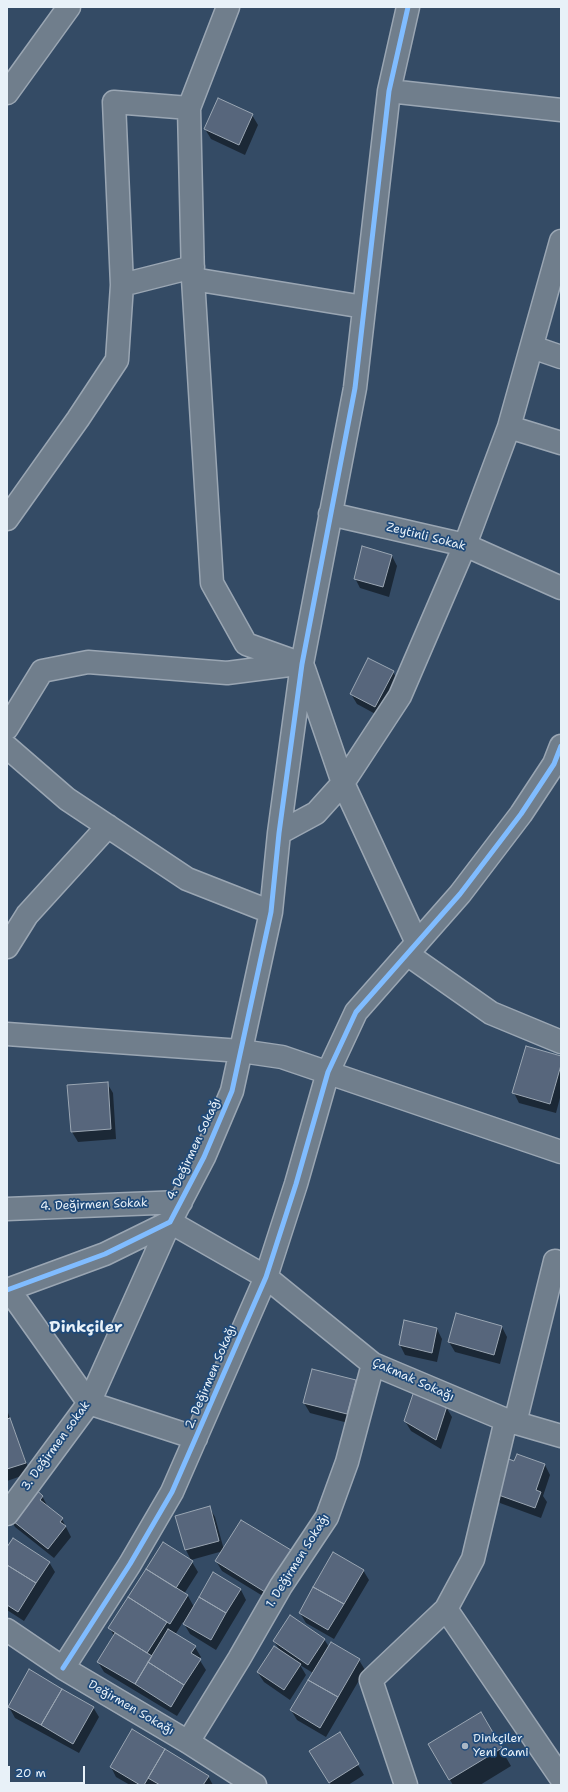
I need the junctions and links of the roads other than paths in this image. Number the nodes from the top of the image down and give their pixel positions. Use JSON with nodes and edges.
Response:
{"nodes":[{"id":1,"x":69,"y":7,"type":"edge"},
{"id":2,"x":228,"y":7,"type":"edge"},
{"id":3,"x":408,"y":7,"type":"edge"},
{"id":4,"x":389,"y":91,"type":"junction"},
{"id":5,"x":7,"y":93,"type":"edge"},
{"id":6,"x":189,"y":108,"type":"junction"},
{"id":7,"x":561,"y":110,"type":"edge"},
{"id":8,"x":561,"y":241,"type":"edge"},
{"id":9,"x":193,"y":273,"type":"junction"},
{"id":10,"x":122,"y":285,"type":"junction"},
{"id":11,"x":364,"y":308,"type":"junction"},
{"id":12,"x":532,"y":347,"type":"junction"},
{"id":13,"x":561,"y":357,"type":"edge"},
{"id":14,"x":509,"y":427,"type":"junction"},
{"id":15,"x":561,"y":444,"type":"edge"},
{"id":16,"x":330,"y":514,"type":"junction"},
{"id":17,"x":7,"y":519,"type":"edge"},
{"id":18,"x":466,"y":545,"type":"junction"},
{"id":19,"x":561,"y":588,"type":"edge"},
{"id":20,"x":302,"y":664,"type":"junction"},
{"id":21,"x":7,"y":728,"type":"edge"},
{"id":22,"x":561,"y":746,"type":"edge"},
{"id":23,"x":7,"y":747,"type":"edge"},
{"id":24,"x":343,"y":783,"type":"junction"},
{"id":25,"x":108,"y":826,"type":"junction"},
{"id":26,"x":278,"y":833,"type":"junction"},
{"id":27,"x":271,"y":912,"type":"junction"},
{"id":28,"x":7,"y":947,"type":"edge"},
{"id":29,"x":412,"y":948,"type":"junction"},
{"id":30,"x":7,"y":1034,"type":"edge"},
{"id":31,"x":561,"y":1042,"type":"edge"},
{"id":32,"x":241,"y":1051,"type":"junction"},
{"id":33,"x":328,"y":1072,"type":"junction"},
{"id":34,"x":561,"y":1152,"type":"edge"},
{"id":35,"x":181,"y":1202,"type":"junction"},
{"id":36,"x":7,"y":1209,"type":"edge"},
{"id":37,"x":170,"y":1222,"type":"junction"},
{"id":38,"x":555,"y":1261,"type":"dead end"},
{"id":39,"x":266,"y":1277,"type":"junction"},
{"id":40,"x":8,"y":1290,"type":"edge"},
{"id":41,"x":372,"y":1364,"type":"junction"},
{"id":42,"x":89,"y":1403,"type":"junction"},
{"id":43,"x":510,"y":1422,"type":"junction"},
{"id":44,"x":561,"y":1436,"type":"edge"},
{"id":45,"x":196,"y":1438,"type":"junction"},
{"id":46,"x":7,"y":1514,"type":"edge"},
{"id":47,"x":446,"y":1609,"type":"junction"},
{"id":48,"x":7,"y":1630,"type":"edge"},
{"id":49,"x":63,"y":1668,"type":"junction"},
{"id":50,"x":188,"y":1742,"type":"junction"},
{"id":51,"x":229,"y":1777,"type":"edge"},
{"id":52,"x":561,"y":1780,"type":"edge"},
{"id":53,"x":255,"y":1785,"type":"edge"},
{"id":54,"x":406,"y":1785,"type":"edge"},
{"id":55,"x":558,"y":1785,"type":"edge"}],
"edges":[{"from":1,"to":5,"type":"street"},
{"from":2,"to":6,"type":"street"},
{"from":3,"to":4,"type":"street","name":"4. Değirmen Sokağı"},
{"from":4,"to":7,"type":"street"},
{"from":4,"to":11,"type":"street","name":"4. Değirmen Sokağı"},
{"from":6,"to":9,"type":"street"},
{"from":6,"to":10,"type":"street"},
{"from":8,"to":12,"type":"street"},
{"from":9,"to":10,"type":"street"},
{"from":9,"to":11,"type":"street"},
{"from":9,"to":20,"type":"street"},
{"from":10,"to":17,"type":"street"},
{"from":11,"to":16,"type":"street","name":"4. Değirmen Sokağı"},
{"from":12,"to":13,"type":"street"},
{"from":12,"to":14,"type":"street"},
{"from":14,"to":15,"type":"street"},
{"from":14,"to":18,"type":"street"},
{"from":16,"to":18,"type":"street","name":"Zeytinli Sokak"},
{"from":16,"to":20,"type":"street","name":"4. Değirmen Sokağı"},
{"from":18,"to":19,"type":"street","name":"Zeytinli Sokak"},
{"from":18,"to":24,"type":"street"},
{"from":20,"to":21,"type":"street"},
{"from":20,"to":24,"type":"street"},
{"from":20,"to":26,"type":"street","name":"4. Değirmen Sokağı"},
{"from":22,"to":29,"type":"street","name":"2. Değirmen Sokağı"},
{"from":23,"to":25,"type":"street"},
{"from":24,"to":26,"type":"street"},
{"from":24,"to":29,"type":"street"},
{"from":25,"to":27,"type":"street"},
{"from":25,"to":28,"type":"street"},
{"from":26,"to":27,"type":"street","name":"4. Değirmen Sokağı"},
{"from":27,"to":32,"type":"street","name":"4. Değirmen Sokağı"},
{"from":29,"to":31,"type":"street"},
{"from":29,"to":33,"type":"street","name":"2. Değirmen Sokağı"},
{"from":30,"to":32,"type":"street"},
{"from":32,"to":33,"type":"street"},
{"from":32,"to":35,"type":"street","name":"4. Değirmen Sokağı"},
{"from":33,"to":34,"type":"street"},
{"from":33,"to":39,"type":"street","name":"2. Değirmen Sokağı"},
{"from":35,"to":36,"type":"street","name":"4. Değirmen Sokak"},
{"from":35,"to":37,"type":"street","name":"4. Değirmen Sokağı"},
{"from":37,"to":39,"type":"street","name":"Çakmak Sokağı"},
{"from":37,"to":40,"type":"street"},
{"from":37,"to":42,"type":"street","name":"3. Değirmen sokak"},
{"from":38,"to":43,"type":"street"},
{"from":39,"to":41,"type":"street","name":"Çakmak Sokağı"},
{"from":39,"to":45,"type":"street","name":"2. Değirmen Sokağı"},
{"from":40,"to":42,"type":"street"},
{"from":41,"to":43,"type":"street","name":"Çakmak Sokağı"},
{"from":41,"to":50,"type":"street","name":"1. Değirmen Sokağı"},
{"from":42,"to":45,"type":"street"},
{"from":42,"to":46,"type":"street","name":"3. Değirmen sokak"},
{"from":43,"to":44,"type":"street","name":"Çakmak Sokağı"},
{"from":43,"to":47,"type":"street"},
{"from":45,"to":49,"type":"street","name":"2. Değirmen Sokağı"},
{"from":47,"to":52,"type":"street"},
{"from":47,"to":54,"type":"street"},
{"from":48,"to":49,"type":"street","name":"Değirmen Sokağı"},
{"from":49,"to":50,"type":"street","name":"Değirmen Sokağı"},
{"from":50,"to":51,"type":"street","name":"Değirmen Sokağı"},
{"from":51,"to":53,"type":"street","name":"Değirmen Sokağı"},
{"from":52,"to":55,"type":"street"}]}
